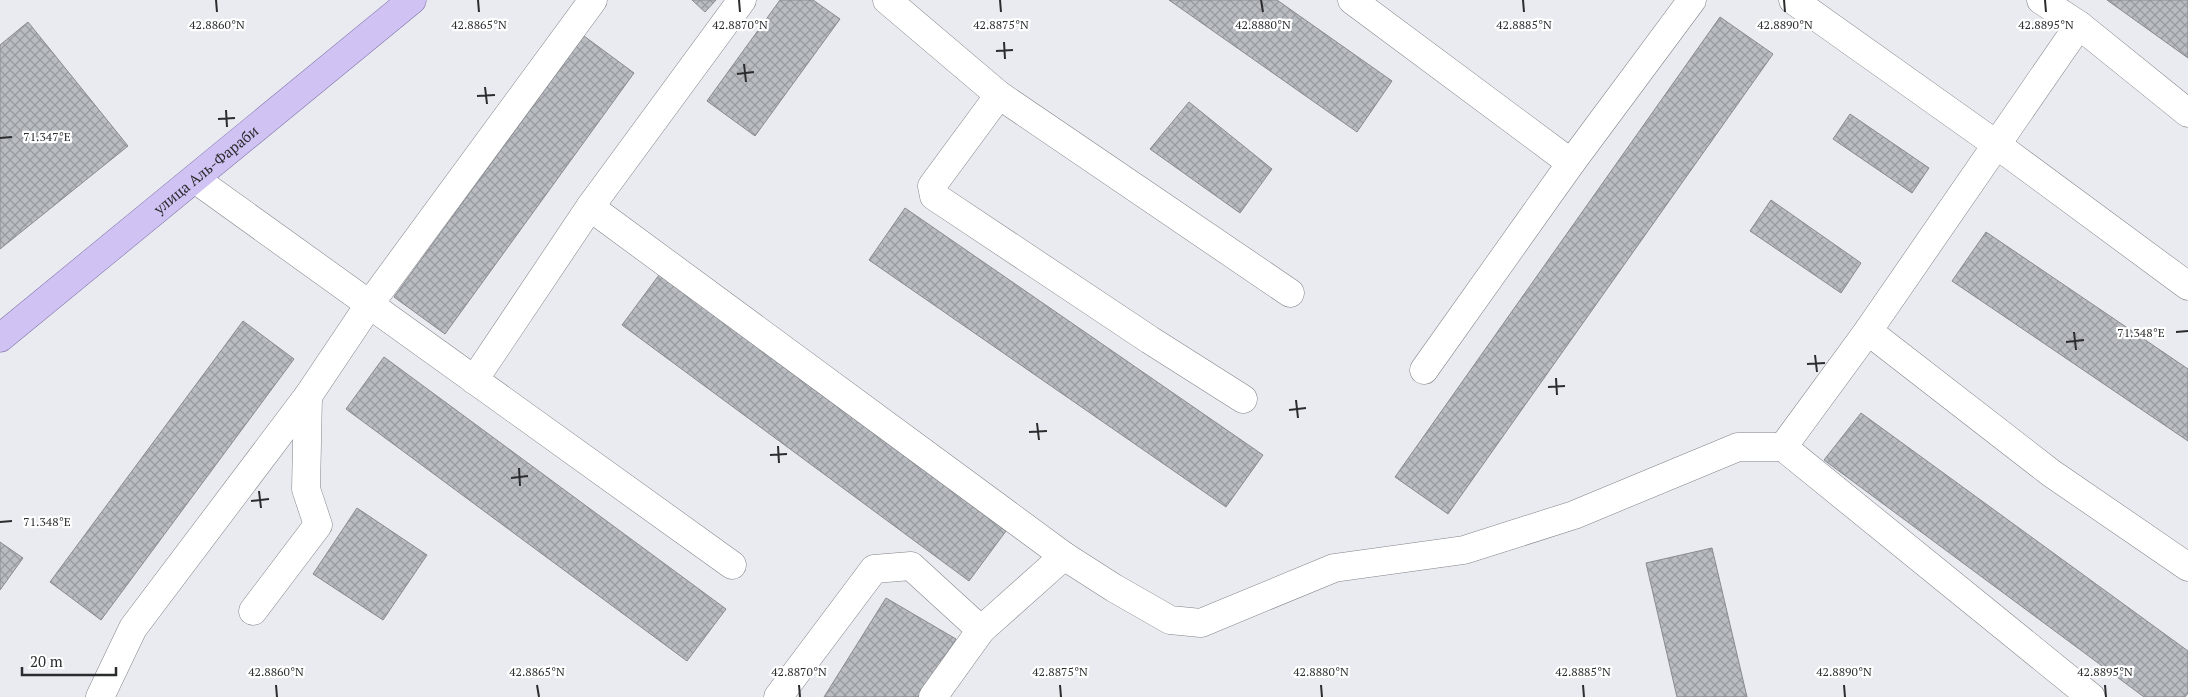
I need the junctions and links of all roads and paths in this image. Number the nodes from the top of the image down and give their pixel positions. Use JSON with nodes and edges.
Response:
{"nodes":[{"id":1,"x":412,"y":0,"type":"edge"},
{"id":2,"x":593,"y":0,"type":"edge"},
{"id":3,"x":742,"y":0,"type":"edge"},
{"id":4,"x":1352,"y":0,"type":"edge"},
{"id":5,"x":1692,"y":0,"type":"edge"},
{"id":6,"x":2041,"y":0,"type":"edge"},
{"id":7,"x":1795,"y":1,"type":"edge"},
{"id":8,"x":898,"y":4,"type":"edge"},
{"id":9,"x":2079,"y":25,"type":"junction"},
{"id":10,"x":998,"y":95,"type":"junction"},
{"id":11,"x":2188,"y":113,"type":"edge"},
{"id":12,"x":1997,"y":145,"type":"junction"},
{"id":13,"x":1571,"y":162,"type":"junction"},
{"id":14,"x":195,"y":179,"type":"junction"},
{"id":15,"x":590,"y":206,"type":"junction"},
{"id":16,"x":2188,"y":286,"type":"edge"},
{"id":17,"x":1290,"y":293,"type":"dead end"},
{"id":18,"x":369,"y":304,"type":"junction"},
{"id":19,"x":1868,"y":331,"type":"junction"},
{"id":20,"x":0,"y":338,"type":"edge"},
{"id":21,"x":1424,"y":370,"type":"dead end"},
{"id":22,"x":474,"y":380,"type":"junction"},
{"id":23,"x":308,"y":396,"type":"junction"},
{"id":24,"x":1243,"y":399,"type":"dead end"},
{"id":25,"x":1784,"y":447,"type":"junction"},
{"id":26,"x":1064,"y":556,"type":"junction"},
{"id":27,"x":732,"y":565,"type":"dead end"},
{"id":28,"x":2188,"y":567,"type":"edge"},
{"id":29,"x":253,"y":611,"type":"dead end"},
{"id":30,"x":981,"y":630,"type":"junction"},
{"id":31,"x":100,"y":697,"type":"edge"},
{"id":32,"x":778,"y":697,"type":"edge"},
{"id":33,"x":933,"y":697,"type":"edge"},
{"id":34,"x":2091,"y":697,"type":"edge"}],
"edges":[{"from":1,"to":14,"type":"main road","name":"улица Аль-Фараби"},
{"from":2,"to":18,"type":"lane"},
{"from":3,"to":15,"type":"lane"},
{"from":4,"to":13,"type":"lane"},
{"from":5,"to":13,"type":"lane"},
{"from":6,"to":9,"type":"lane"},
{"from":7,"to":12,"type":"lane"},
{"from":8,"to":10,"type":"lane"},
{"from":9,"to":11,"type":"lane"},
{"from":9,"to":12,"type":"lane"},
{"from":10,"to":17,"type":"lane"},
{"from":10,"to":24,"type":"lane"},
{"from":12,"to":16,"type":"lane"},
{"from":12,"to":19,"type":"lane"},
{"from":13,"to":21,"type":"lane"},
{"from":14,"to":18,"type":"lane"},
{"from":14,"to":20,"type":"main road","name":"улица Аль-Фараби"},
{"from":15,"to":22,"type":"lane"},
{"from":15,"to":26,"type":"lane"},
{"from":18,"to":22,"type":"lane"},
{"from":18,"to":23,"type":"lane"},
{"from":19,"to":25,"type":"lane"},
{"from":19,"to":28,"type":"lane"},
{"from":22,"to":27,"type":"lane"},
{"from":23,"to":29,"type":"lane"},
{"from":23,"to":31,"type":"lane"},
{"from":25,"to":26,"type":"lane"},
{"from":25,"to":34,"type":"lane"},
{"from":26,"to":30,"type":"lane"},
{"from":30,"to":32,"type":"lane"},
{"from":30,"to":33,"type":"lane"}]}
